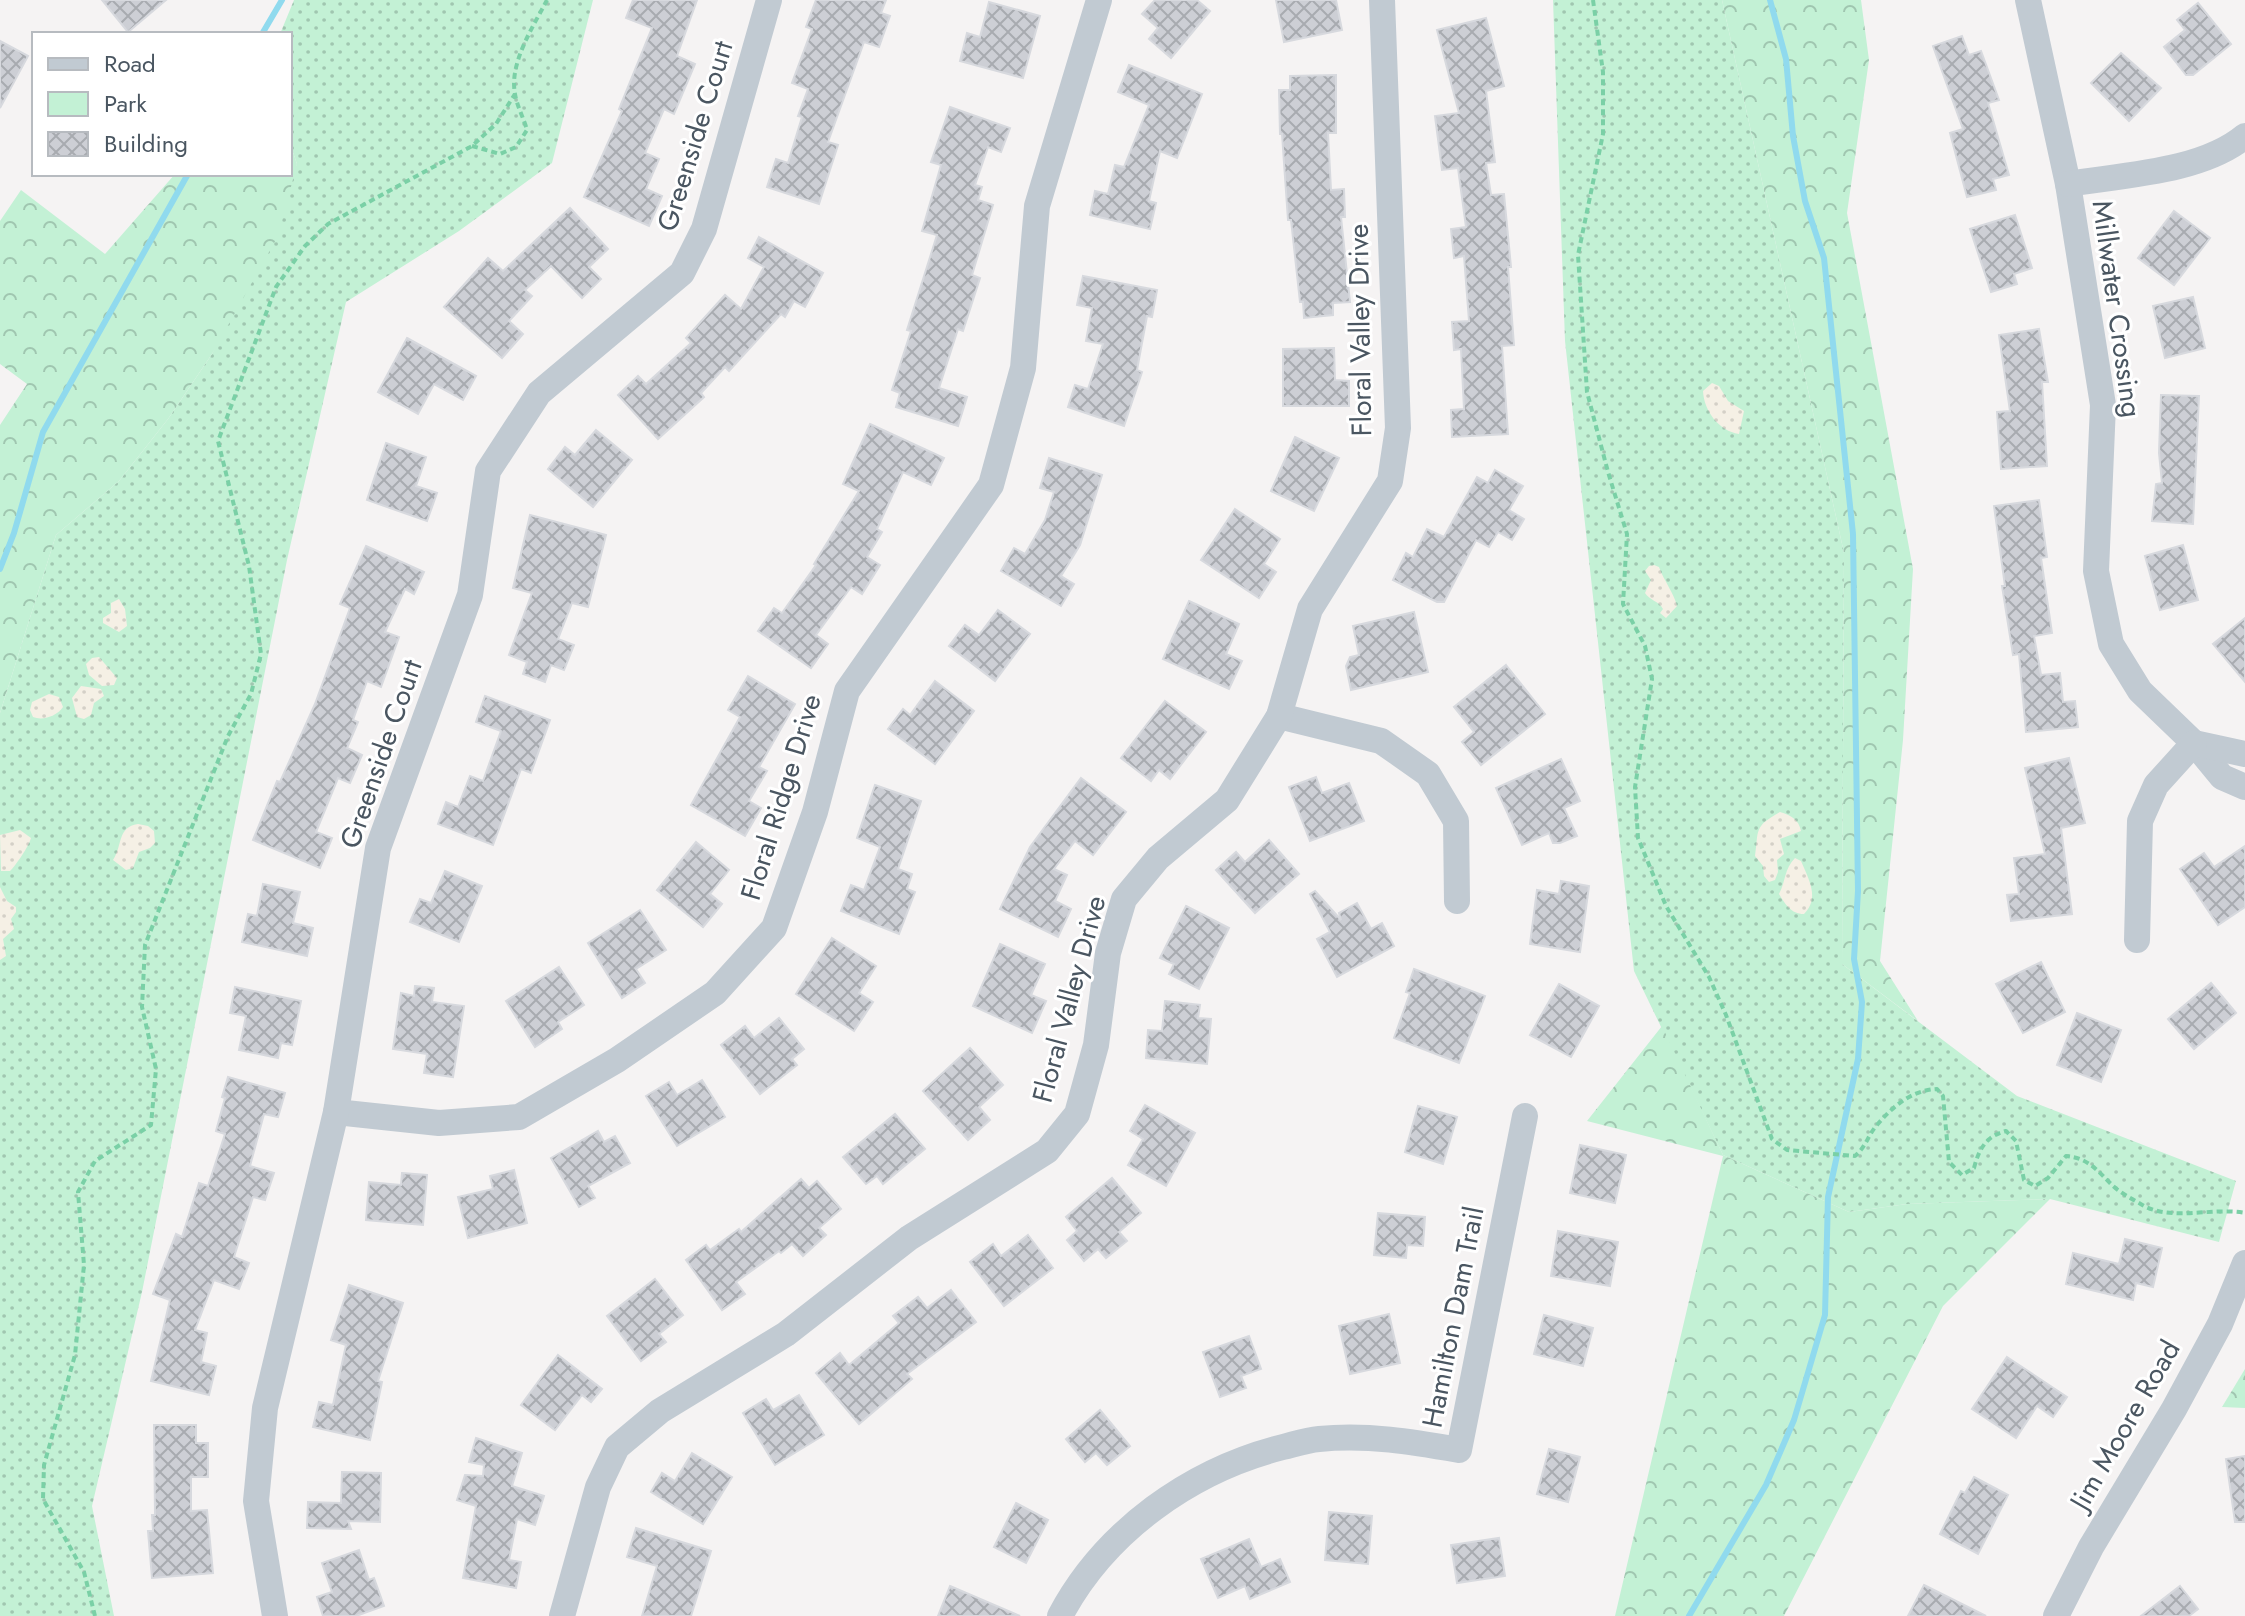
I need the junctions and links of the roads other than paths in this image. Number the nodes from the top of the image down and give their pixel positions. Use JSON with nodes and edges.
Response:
{"nodes":[{"id":1,"x":769,"y":0,"type":"edge"},
{"id":2,"x":1099,"y":0,"type":"edge"},
{"id":3,"x":1382,"y":0,"type":"edge"},
{"id":4,"x":2028,"y":0,"type":"edge"},
{"id":5,"x":2245,"y":136,"type":"edge"},
{"id":6,"x":2068,"y":184,"type":"junction"},
{"id":7,"x":1279,"y":716,"type":"junction"},
{"id":8,"x":2194,"y":743,"type":"junction"},
{"id":9,"x":2245,"y":754,"type":"edge"},
{"id":10,"x":2245,"y":787,"type":"edge"},
{"id":11,"x":1457,"y":901,"type":"dead end"},
{"id":12,"x":2137,"y":940,"type":"dead end"},
{"id":13,"x":336,"y":1112,"type":"junction"},
{"id":14,"x":1525,"y":1116,"type":"dead end"},
{"id":15,"x":2245,"y":1263,"type":"edge"},
{"id":16,"x":275,"y":1616,"type":"edge"},
{"id":17,"x":562,"y":1616,"type":"edge"},
{"id":18,"x":1060,"y":1616,"type":"edge"},
{"id":19,"x":2056,"y":1616,"type":"edge"}],
"edges":[{"from":1,"to":13,"type":"street","name":"Greenside Court"},
{"from":2,"to":13,"type":"street","name":"Floral Ridge Drive"},
{"from":3,"to":7,"type":"street","name":"Floral Valley Drive"},
{"from":4,"to":6,"type":"street","name":"Millwater Crossing"},
{"from":5,"to":6,"type":"street"},
{"from":6,"to":8,"type":"street","name":"Millwater Crossing"},
{"from":7,"to":11,"type":"street"},
{"from":7,"to":17,"type":"street","name":"Floral Valley Drive"},
{"from":8,"to":9,"type":"street"},
{"from":8,"to":10,"type":"street","name":"Millwater Crossing"},
{"from":8,"to":12,"type":"street"},
{"from":13,"to":16,"type":"street","name":"Greenside Court"},
{"from":14,"to":18,"type":"street","name":"Hamilton Dam Trail"},
{"from":15,"to":19,"type":"street","name":"Jim Moore Road"}]}
